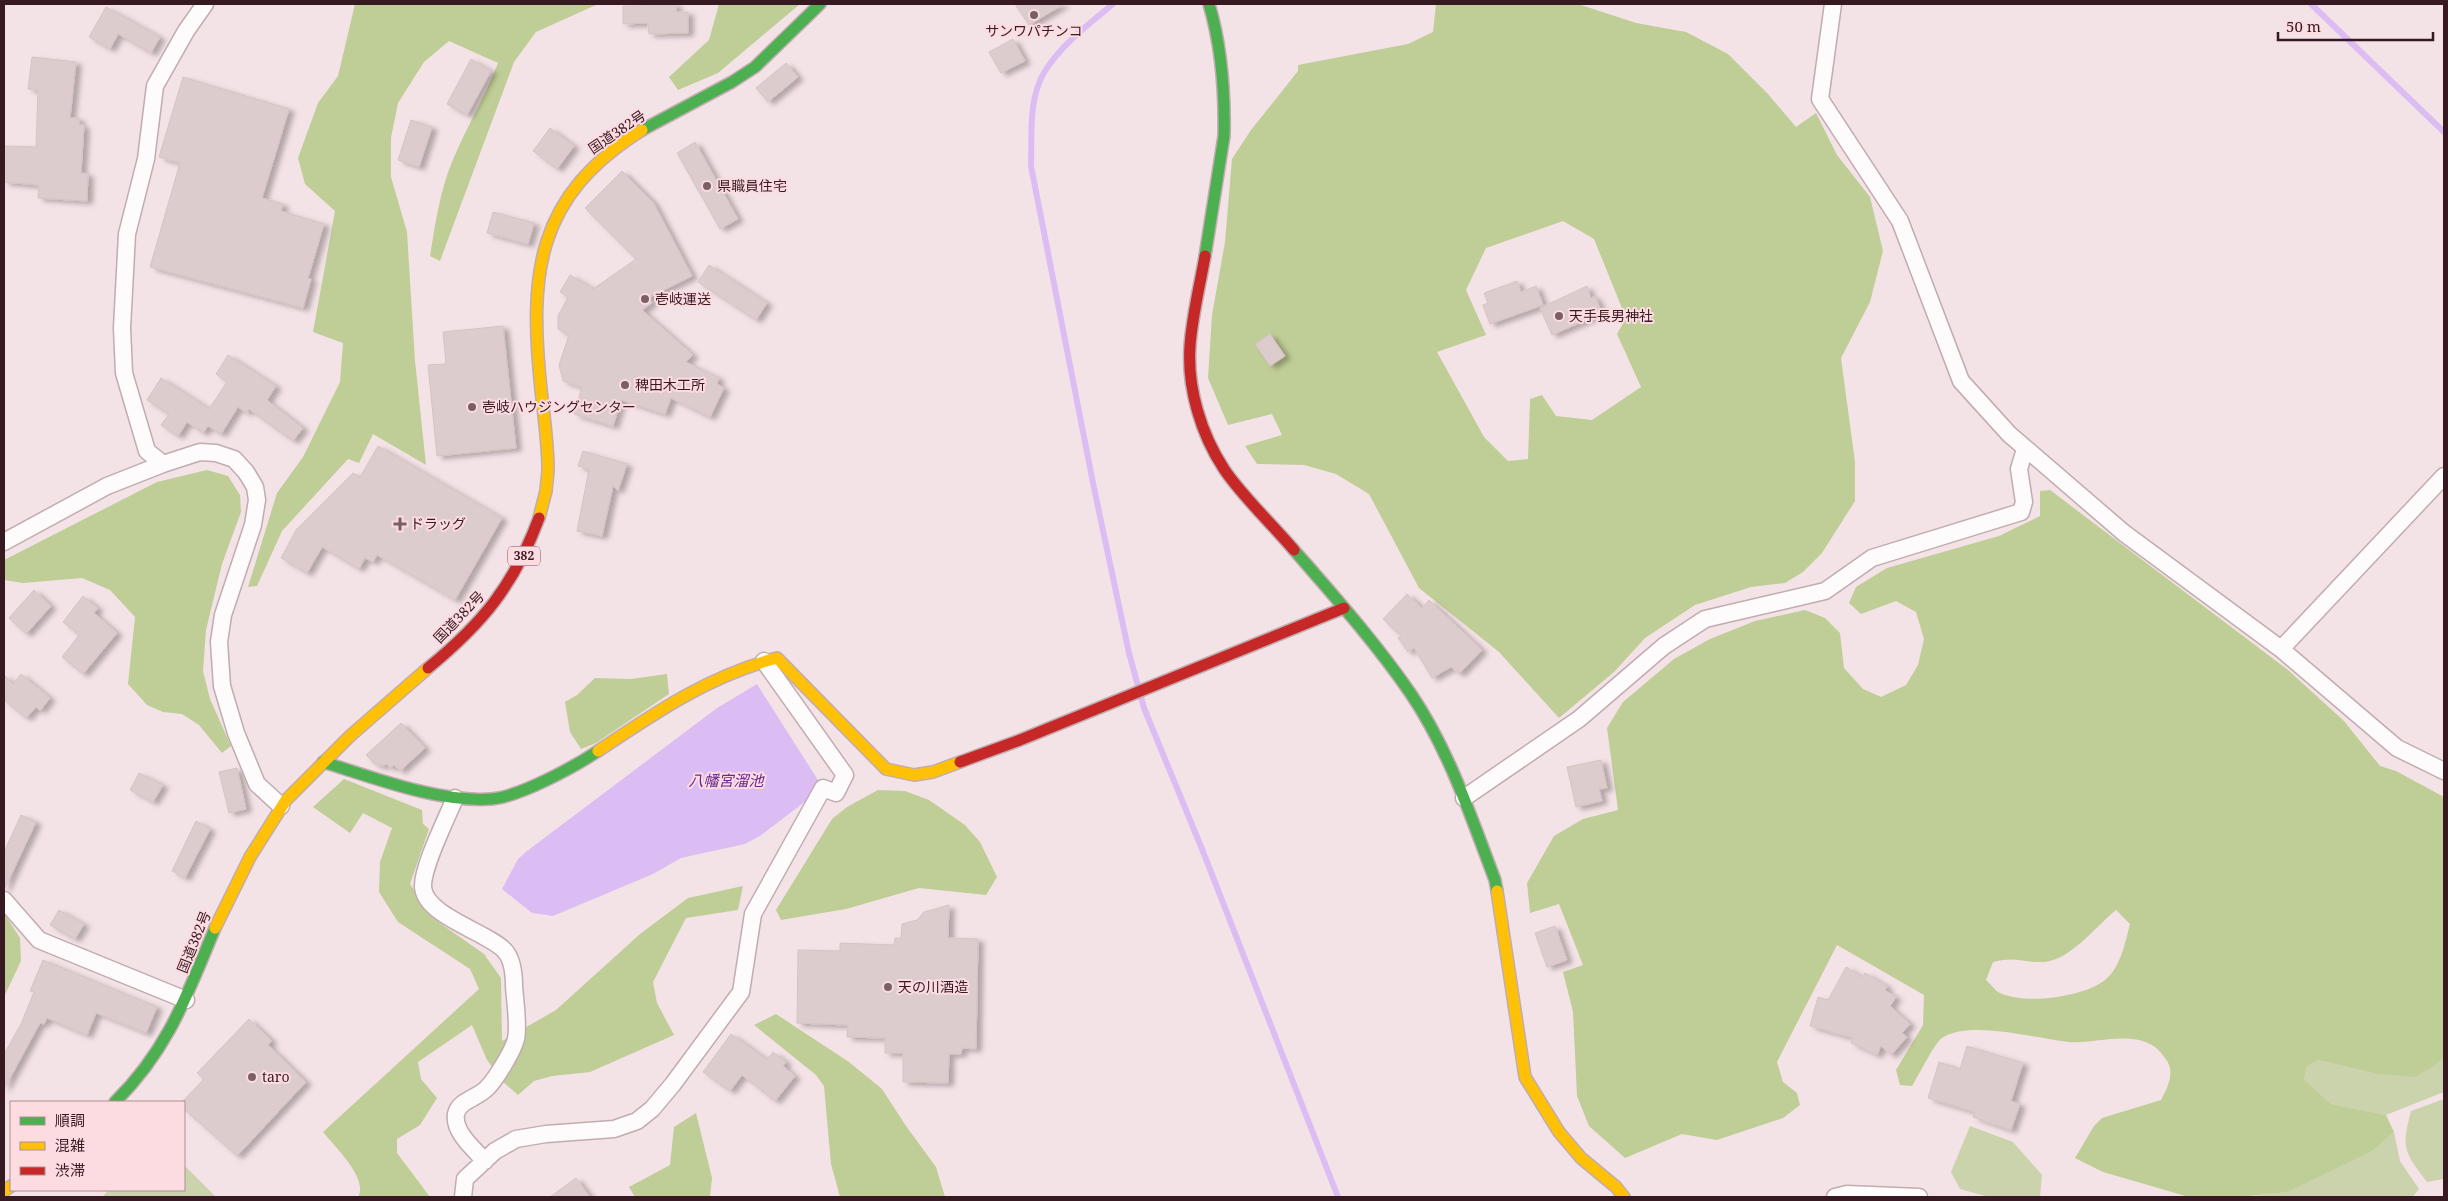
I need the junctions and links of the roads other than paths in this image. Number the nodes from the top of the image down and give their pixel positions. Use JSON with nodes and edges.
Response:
{"nodes":[{"id":1,"x":205,"y":4,"type":"edge"},
{"id":2,"x":820,"y":4,"type":"edge"},
{"id":3,"x":1210,"y":4,"type":"edge"},
{"id":4,"x":1833,"y":4,"type":"edge"},
{"id":5,"x":2025,"y":449,"type":"junction"},
{"id":6,"x":163,"y":464,"type":"junction"},
{"id":7,"x":2444,"y":476,"type":"edge"},
{"id":8,"x":4,"y":542,"type":"edge"},
{"id":9,"x":1344,"y":608,"type":"junction"},
{"id":10,"x":2281,"y":649,"type":"junction"},
{"id":11,"x":764,"y":661,"type":"junction"},
{"id":12,"x":323,"y":762,"type":"junction"},
{"id":13,"x":2444,"y":771,"type":"edge"},
{"id":14,"x":456,"y":798,"type":"junction"},
{"id":15,"x":1464,"y":798,"type":"junction"},
{"id":16,"x":281,"y":806,"type":"junction"},
{"id":17,"x":4,"y":900,"type":"edge"},
{"id":18,"x":186,"y":1000,"type":"junction"},
{"id":19,"x":117,"y":1101,"type":"edge"},
{"id":20,"x":485,"y":1161,"type":"junction"},
{"id":21,"x":463,"y":1197,"type":"edge"},
{"id":22,"x":1624,"y":1197,"type":"edge"},
{"id":23,"x":1835,"y":1197,"type":"edge"},
{"id":24,"x":1919,"y":1197,"type":"edge"}],
"edges":[{"from":1,"to":6,"type":"street"},
{"from":2,"to":12,"type":"main road","name":"国道382号","number":"382"},
{"from":3,"to":9,"type":"main road"},
{"from":4,"to":5,"type":"street"},
{"from":5,"to":10,"type":"street"},
{"from":5,"to":15,"type":"street"},
{"from":6,"to":8,"type":"street"},
{"from":6,"to":16,"type":"street"},
{"from":7,"to":10,"type":"street"},
{"from":9,"to":11,"type":"main road"},
{"from":9,"to":15,"type":"main road"},
{"from":10,"to":13,"type":"street"},
{"from":11,"to":14,"type":"main road"},
{"from":11,"to":20,"type":"street"},
{"from":12,"to":14,"type":"main road"},
{"from":12,"to":16,"type":"main road","name":"国道382号","number":"382"},
{"from":14,"to":20,"type":"street"},
{"from":15,"to":22,"type":"main road"},
{"from":16,"to":18,"type":"main road","name":"国道382号","number":"382"},
{"from":17,"to":18,"type":"street"},
{"from":18,"to":19,"type":"main road","name":"国道382号","number":"382"},
{"from":20,"to":21,"type":"street"},
{"from":23,"to":24,"type":"street"}]}
